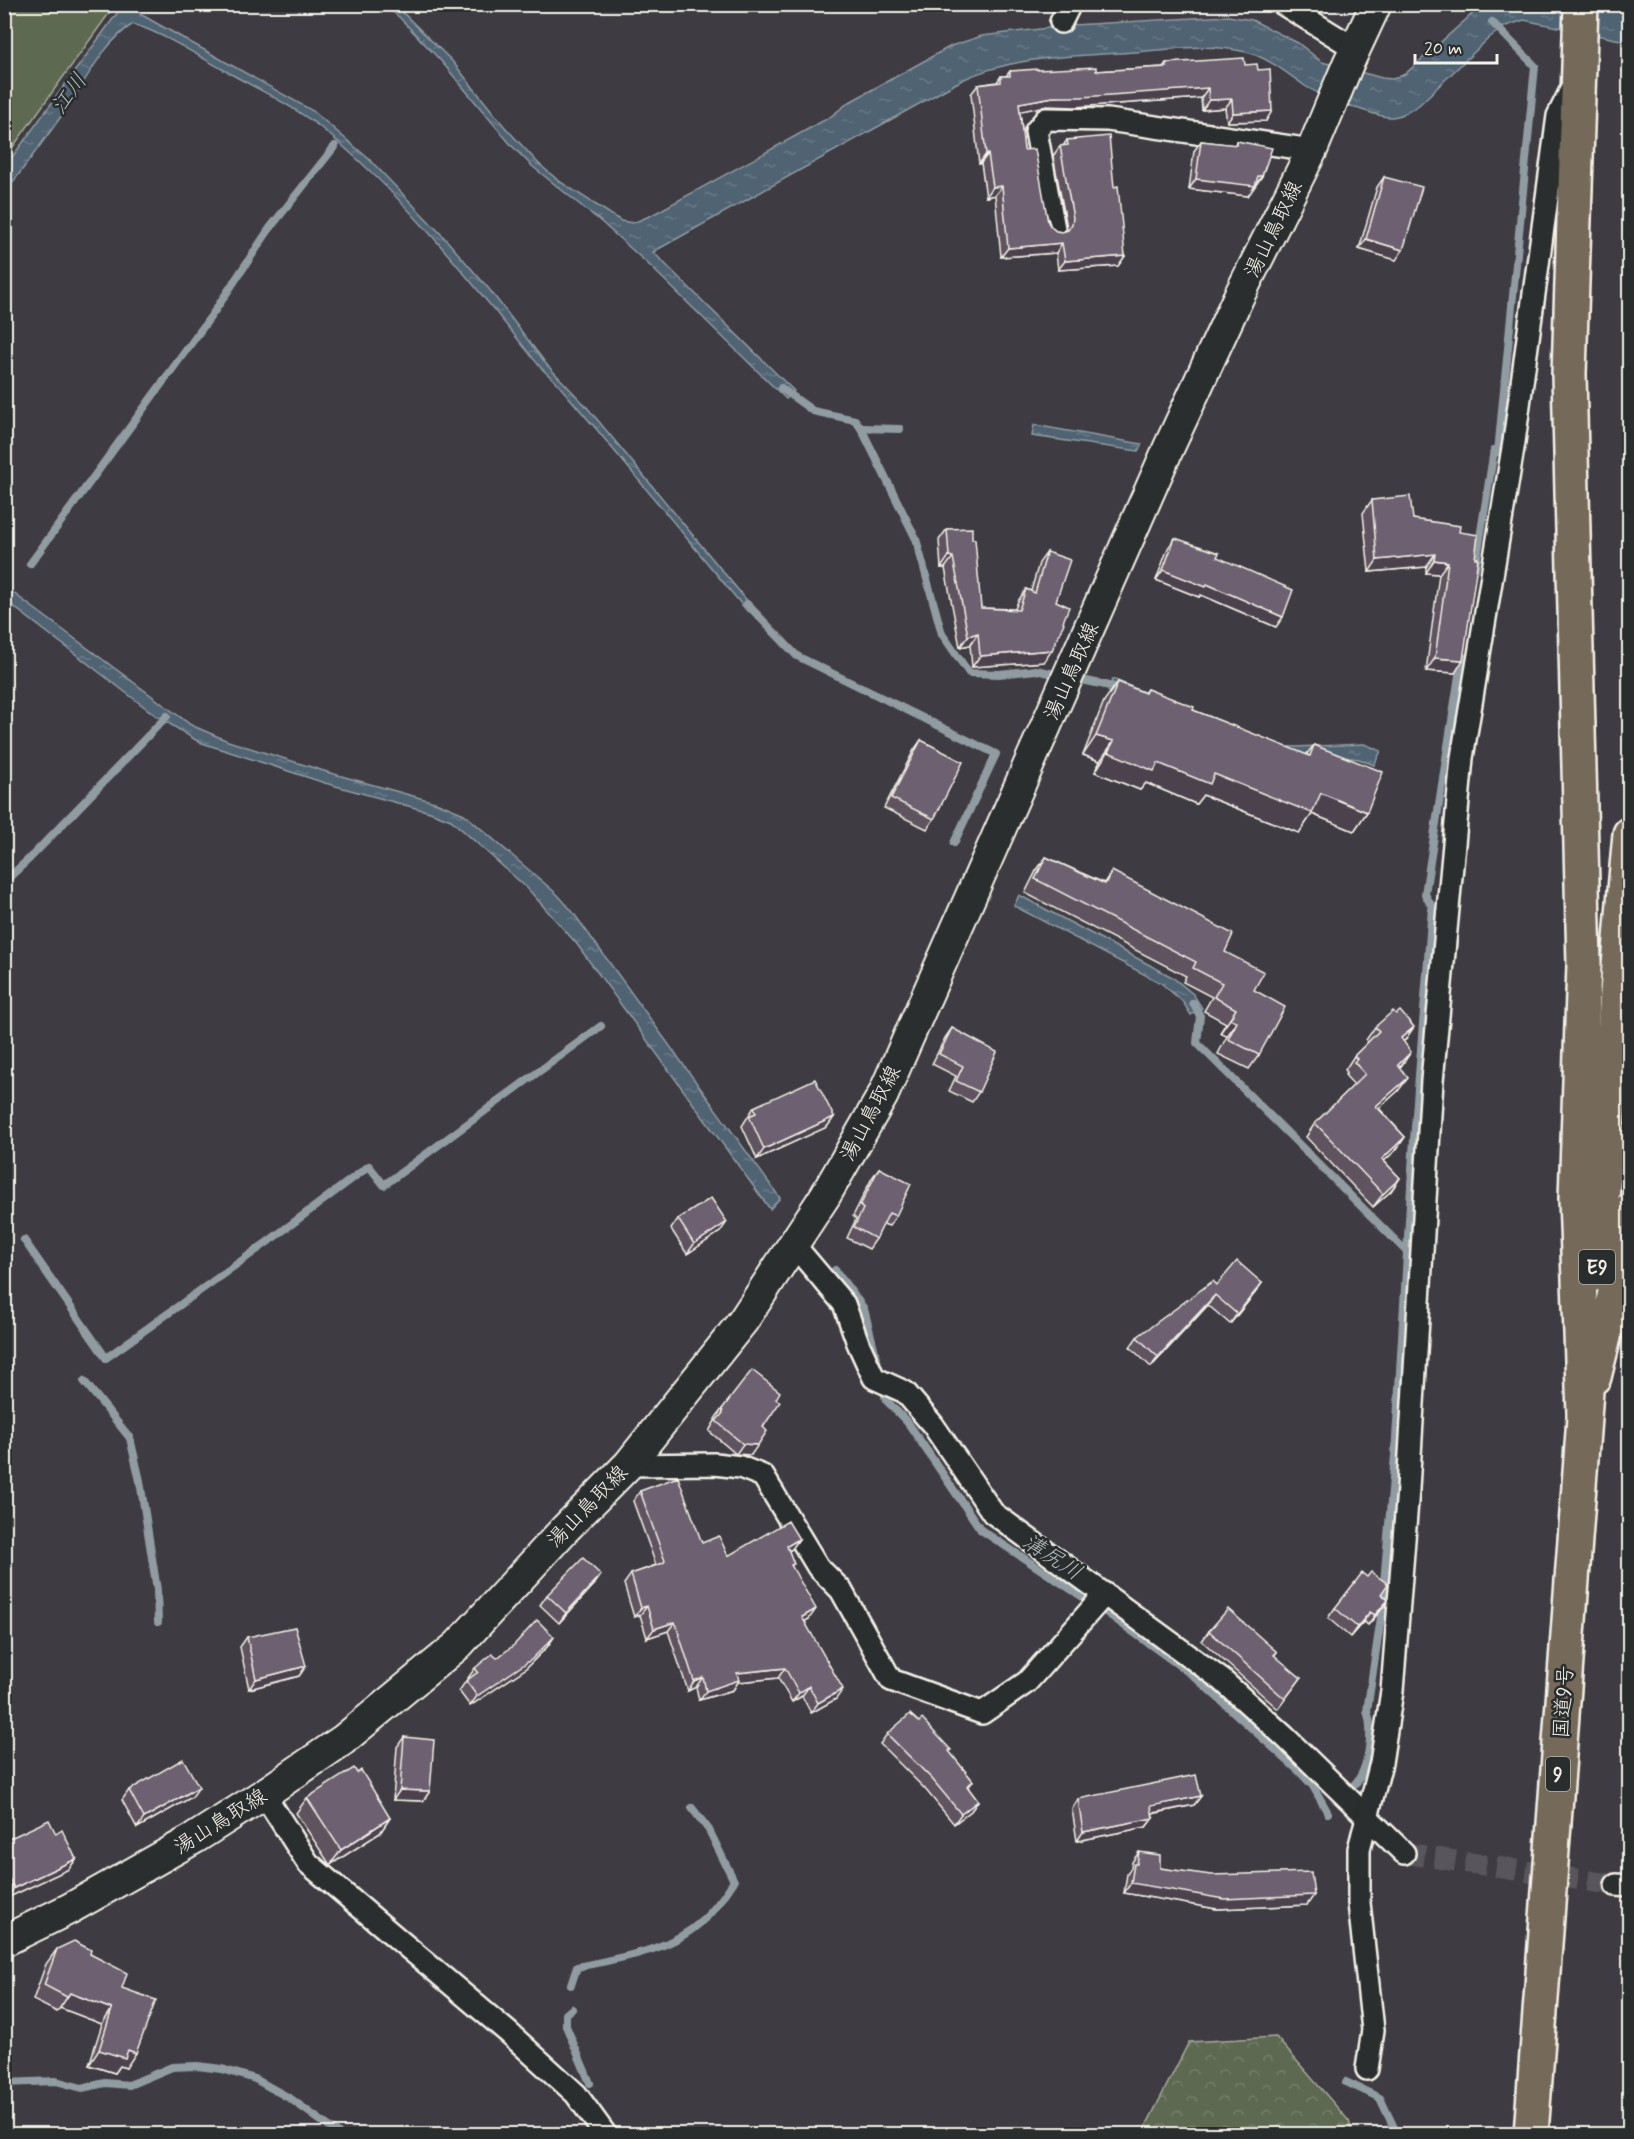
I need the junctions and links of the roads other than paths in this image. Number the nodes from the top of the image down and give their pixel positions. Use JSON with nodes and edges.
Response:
{"nodes":[{"id":1,"x":1283,"y":4,"type":"edge"},
{"id":2,"x":1376,"y":4,"type":"edge"},
{"id":3,"x":1581,"y":4,"type":"edge"},
{"id":4,"x":1356,"y":49,"type":"junction"},
{"id":5,"x":1578,"y":61,"type":"junction"},
{"id":6,"x":1312,"y":150,"type":"junction"},
{"id":7,"x":1054,"y":229,"type":"edge"},
{"id":8,"x":1629,"y":834,"type":"edge"},
{"id":9,"x":1629,"y":980,"type":"edge"},
{"id":10,"x":1609,"y":1120,"type":"junction"},
{"id":11,"x":1629,"y":1210,"type":"edge"},
{"id":12,"x":794,"y":1245,"type":"junction"},
{"id":13,"x":1584,"y":1414,"type":"junction"},
{"id":14,"x":628,"y":1465,"type":"junction"},
{"id":15,"x":1105,"y":1594,"type":"junction"},
{"id":16,"x":264,"y":1794,"type":"junction"},
{"id":17,"x":1367,"y":1818,"type":"junction"},
{"id":18,"x":1404,"y":1853,"type":"tunnel mouth"},
{"id":19,"x":4,"y":1941,"type":"edge"},
{"id":20,"x":1367,"y":2069,"type":"dead end"},
{"id":21,"x":605,"y":2134,"type":"edge"},
{"id":22,"x":1531,"y":2134,"type":"edge"}],
"edges":[{"from":1,"to":4,"type":"street"},
{"from":2,"to":4,"type":"main road","name":"湯山鳥取線"},
{"from":3,"to":5,"type":"highway"},
{"from":4,"to":6,"type":"main road","name":"湯山鳥取線"},
{"from":5,"to":13,"type":"highway"},
{"from":5,"to":17,"type":"street"},
{"from":6,"to":7,"type":"street"},
{"from":6,"to":12,"type":"main road","name":"湯山鳥取線"},
{"from":8,"to":10,"type":"highway","number":"E9"},
{"from":9,"to":10,"type":"highway","number":"E9"},
{"from":10,"to":13,"type":"highway","number":"E9"},
{"from":11,"to":13,"type":"highway"},
{"from":12,"to":14,"type":"main road","name":"湯山鳥取線"},
{"from":12,"to":15,"type":"street"},
{"from":13,"to":22,"type":"highway","name":"国道9号","number":"9"},
{"from":14,"to":15,"type":"street"},
{"from":14,"to":16,"type":"main road","name":"湯山鳥取線"},
{"from":15,"to":17,"type":"street"},
{"from":16,"to":19,"type":"main road","name":"湯山鳥取線"},
{"from":16,"to":21,"type":"street"},
{"from":17,"to":18,"type":"street"},
{"from":17,"to":20,"type":"street"}]}
